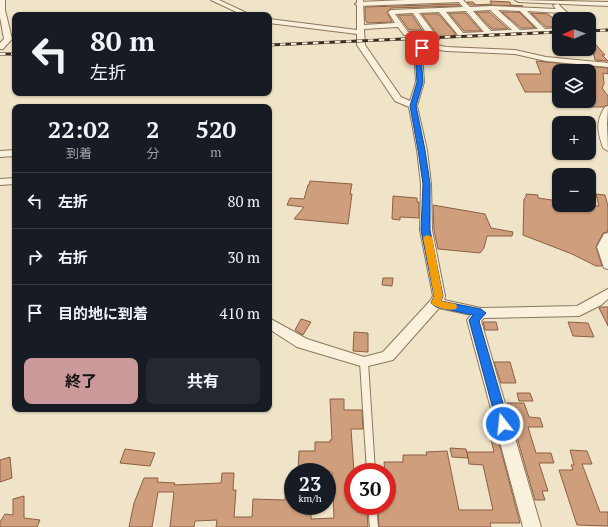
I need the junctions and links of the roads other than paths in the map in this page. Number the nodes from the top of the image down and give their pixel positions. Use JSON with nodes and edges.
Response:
{"nodes":[{"id":1,"x":2,"y":0,"type":"edge"},
{"id":2,"x":214,"y":0,"type":"edge"},
{"id":3,"x":460,"y":0,"type":"edge"},
{"id":4,"x":519,"y":0,"type":"edge"},
{"id":5,"x":528,"y":0,"type":"edge"},
{"id":6,"x":393,"y":1,"type":"edge"},
{"id":7,"x":566,"y":1,"type":"edge"},
{"id":8,"x":360,"y":2,"type":"edge"},
{"id":9,"x":552,"y":2,"type":"junction"},
{"id":10,"x":608,"y":4,"type":"edge"},
{"id":11,"x":492,"y":8,"type":"junction"},
{"id":12,"x":467,"y":9,"type":"junction"},
{"id":13,"x":521,"y":9,"type":"junction"},
{"id":14,"x":441,"y":10,"type":"junction"},
{"id":15,"x":415,"y":11,"type":"junction"},
{"id":16,"x":562,"y":11,"type":"joint"},
{"id":17,"x":241,"y":12,"type":"edge"},
{"id":18,"x":272,"y":21,"type":"edge"},
{"id":19,"x":400,"y":25,"type":"junction"},
{"id":20,"x":361,"y":30,"type":"junction"},
{"id":21,"x":552,"y":30,"type":"edge"},
{"id":22,"x":544,"y":31,"type":"junction"},
{"id":23,"x":518,"y":32,"type":"junction"},
{"id":24,"x":430,"y":33,"type":"junction"},
{"id":25,"x":489,"y":33,"type":"junction"},
{"id":26,"x":426,"y":45,"type":"junction"},
{"id":27,"x":0,"y":47,"type":"edge"},
{"id":28,"x":608,"y":65,"type":"edge"},
{"id":29,"x":413,"y":106,"type":"junction"},
{"id":30,"x":608,"y":109,"type":"edge"},
{"id":31,"x":608,"y":148,"type":"edge"},
{"id":32,"x":12,"y":153,"type":"edge"},
{"id":33,"x":0,"y":154,"type":"edge"},
{"id":34,"x":12,"y":181,"type":"edge"},
{"id":35,"x":0,"y":182,"type":"edge"},
{"id":36,"x":608,"y":236,"type":"edge"},
{"id":37,"x":608,"y":265,"type":"edge"},
{"id":38,"x":608,"y":293,"type":"edge"},
{"id":39,"x":436,"y":303,"type":"junction"},
{"id":40,"x":481,"y":313,"type":"junction"},
{"id":41,"x":272,"y":325,"type":"edge"},
{"id":42,"x":364,"y":362,"type":"junction"},
{"id":43,"x":370,"y":463,"type":"edge"},
{"id":44,"x":373,"y":515,"type":"edge"},
{"id":45,"x":374,"y":527,"type":"edge"},
{"id":46,"x":532,"y":527,"type":"edge"}],
"edges":[{"from":1,"to":27,"type":"street"},
{"from":2,"to":17,"type":"street"},
{"from":3,"to":6,"type":"street"},
{"from":3,"to":12,"type":"street"},
{"from":4,"to":5,"type":"street"},
{"from":5,"to":9,"type":"street"},
{"from":6,"to":8,"type":"street"},
{"from":7,"to":9,"type":"street"},
{"from":7,"to":10,"type":"street"},
{"from":8,"to":20,"type":"street"},
{"from":9,"to":16,"type":"street"},
{"from":11,"to":12,"type":"street"},
{"from":11,"to":13,"type":"street"},
{"from":11,"to":23,"type":"street"},
{"from":12,"to":14,"type":"street"},
{"from":12,"to":25,"type":"street"},
{"from":13,"to":16,"type":"street"},
{"from":13,"to":22,"type":"street"},
{"from":14,"to":15,"type":"street"},
{"from":14,"to":25,"type":"street"},
{"from":15,"to":19,"type":"street"},
{"from":15,"to":24,"type":"street"},
{"from":18,"to":20,"type":"street"},
{"from":19,"to":20,"type":"street"},
{"from":19,"to":24,"type":"street"},
{"from":20,"to":29,"type":"street"},
{"from":21,"to":22,"type":"street"},
{"from":22,"to":23,"type":"street"},
{"from":23,"to":25,"type":"street"},
{"from":24,"to":26,"type":"street"},
{"from":26,"to":28,"type":"street"},
{"from":26,"to":29,"type":"street"},
{"from":29,"to":39,"type":"street"},
{"from":30,"to":31,"type":"street"},
{"from":32,"to":33,"type":"street"},
{"from":34,"to":35,"type":"street"},
{"from":36,"to":37,"type":"street"},
{"from":38,"to":40,"type":"street"},
{"from":39,"to":40,"type":"street"},
{"from":39,"to":42,"type":"street"},
{"from":40,"to":46,"type":"street"},
{"from":41,"to":42,"type":"street"},
{"from":42,"to":43,"type":"lane"},
{"from":44,"to":45,"type":"lane"}]}
